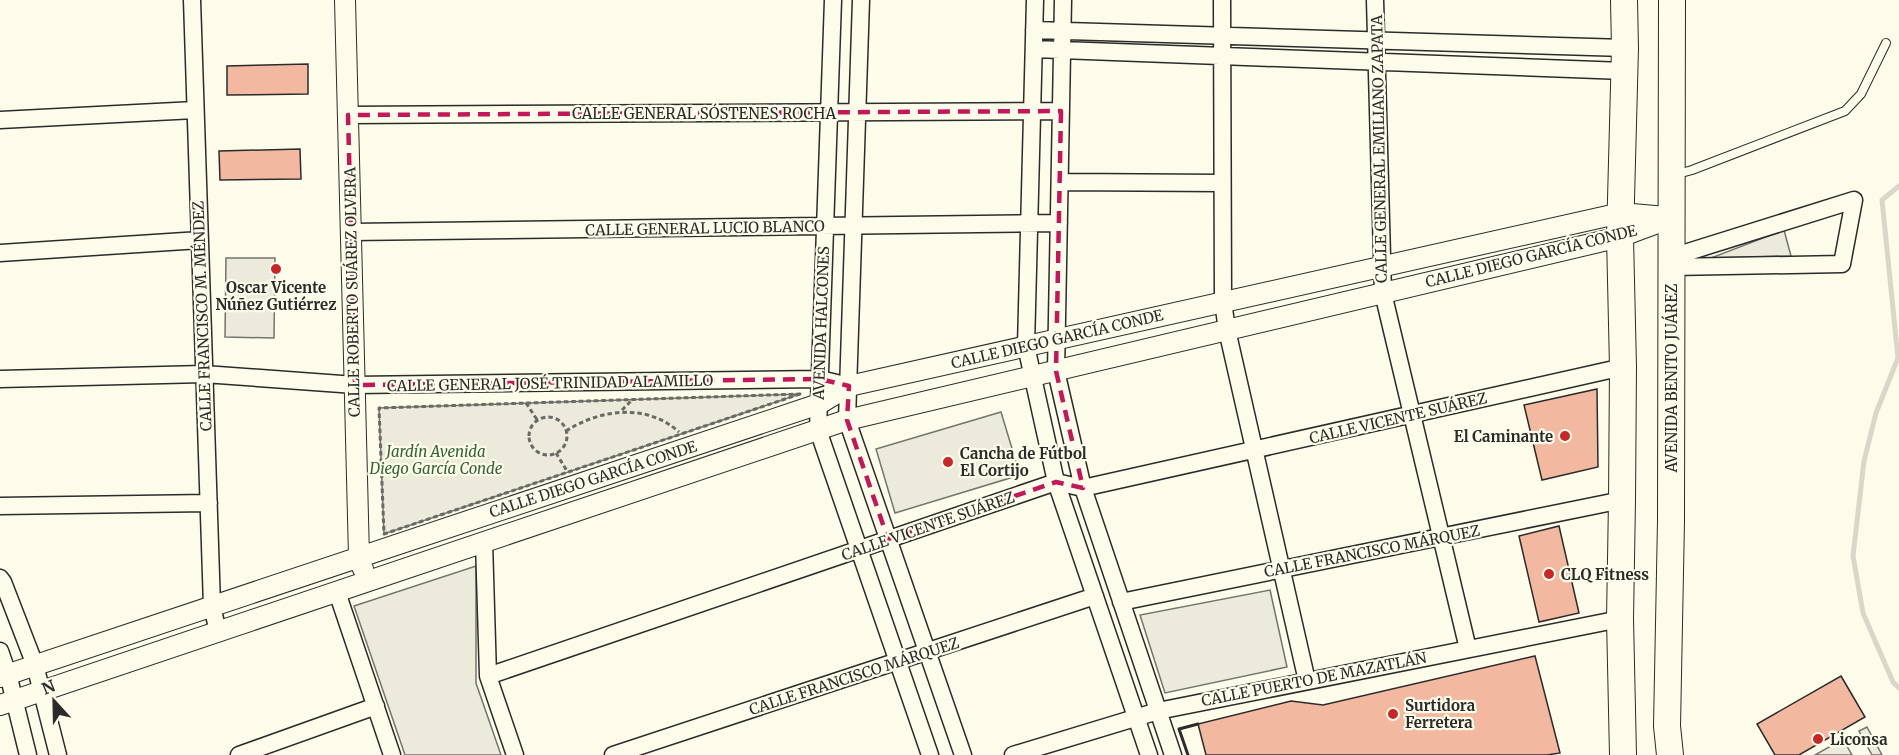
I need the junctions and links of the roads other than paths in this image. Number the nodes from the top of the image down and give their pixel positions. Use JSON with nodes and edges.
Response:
{"nodes":[{"id":1,"x":192,"y":0,"type":"edge"},
{"id":2,"x":345,"y":0,"type":"edge"},
{"id":3,"x":833,"y":0,"type":"edge"},
{"id":4,"x":861,"y":0,"type":"edge"},
{"id":5,"x":1035,"y":0,"type":"edge"},
{"id":6,"x":1063,"y":0,"type":"edge"},
{"id":7,"x":1222,"y":0,"type":"edge"},
{"id":8,"x":1375,"y":0,"type":"edge"},
{"id":9,"x":1624,"y":0,"type":"edge"},
{"id":10,"x":1672,"y":0,"type":"edge"},
{"id":11,"x":1034,"y":30,"type":"junction"},
{"id":12,"x":1063,"y":30,"type":"junction"},
{"id":13,"x":1222,"y":35,"type":"junction"},
{"id":14,"x":1376,"y":40,"type":"junction"},
{"id":15,"x":1886,"y":43,"type":"dead end"},
{"id":16,"x":1034,"y":49,"type":"junction"},
{"id":17,"x":1062,"y":50,"type":"junction"},
{"id":18,"x":1222,"y":56,"type":"junction"},
{"id":19,"x":1625,"y":59,"type":"junction"},
{"id":20,"x":1376,"y":62,"type":"junction"},
{"id":21,"x":195,"y":110,"type":"junction"},
{"id":22,"x":1032,"y":111,"type":"junction"},
{"id":23,"x":1061,"y":111,"type":"junction"},
{"id":24,"x":829,"y":112,"type":"junction"},
{"id":25,"x":857,"y":112,"type":"junction"},
{"id":26,"x":348,"y":115,"type":"junction"},
{"id":27,"x":0,"y":120,"type":"edge"},
{"id":28,"x":1671,"y":176,"type":"junction"},
{"id":29,"x":1060,"y":182,"type":"junction"},
{"id":30,"x":1222,"y":183,"type":"junction"},
{"id":31,"x":1671,"y":218,"type":"junction"},
{"id":32,"x":1059,"y":223,"type":"junction"},
{"id":33,"x":1029,"y":224,"type":"junction"},
{"id":34,"x":1621,"y":225,"type":"junction"},
{"id":35,"x":825,"y":226,"type":"junction"},
{"id":36,"x":854,"y":226,"type":"junction"},
{"id":37,"x":351,"y":232,"type":"junction"},
{"id":38,"x":200,"y":240,"type":"junction"},
{"id":39,"x":0,"y":253,"type":"edge"},
{"id":40,"x":1672,"y":262,"type":"junction"},
{"id":41,"x":1381,"y":266,"type":"junction"},
{"id":42,"x":1383,"y":293,"type":"junction"},
{"id":43,"x":1223,"y":302,"type":"junction"},
{"id":44,"x":1227,"y":330,"type":"junction"},
{"id":45,"x":1056,"y":339,"type":"junction"},
{"id":46,"x":1026,"y":346,"type":"junction"},
{"id":47,"x":1623,"y":367,"type":"junction"},
{"id":48,"x":1056,"y":371,"type":"junction"},
{"id":49,"x":204,"y":374,"type":"junction"},
{"id":50,"x":1033,"y":376,"type":"junction"},
{"id":51,"x":820,"y":379,"type":"junction"},
{"id":52,"x":0,"y":380,"type":"edge"},
{"id":53,"x":354,"y":385,"type":"junction"},
{"id":54,"x":849,"y":386,"type":"junction"},
{"id":55,"x":819,"y":404,"type":"junction"},
{"id":56,"x":1412,"y":414,"type":"junction"},
{"id":57,"x":848,"y":420,"type":"junction"},
{"id":58,"x":818,"y":430,"type":"junction"},
{"id":59,"x":1254,"y":450,"type":"junction"},
{"id":60,"x":1056,"y":482,"type":"junction"},
{"id":61,"x":1083,"y":488,"type":"junction"},
{"id":62,"x":1622,"y":500,"type":"junction"},
{"id":63,"x":208,"y":503,"type":"junction"},
{"id":64,"x":0,"y":506,"type":"edge"},
{"id":65,"x":1441,"y":537,"type":"junction"},
{"id":66,"x":888,"y":539,"type":"junction"},
{"id":67,"x":484,"y":542,"type":"junction"},
{"id":68,"x":859,"y":549,"type":"junction"},
{"id":69,"x":359,"y":557,"type":"junction"},
{"id":70,"x":1282,"y":570,"type":"junction"},
{"id":71,"x":0,"y":578,"type":"edge"},
{"id":72,"x":368,"y":581,"type":"junction"},
{"id":73,"x":337,"y":592,"type":"junction"},
{"id":74,"x":1095,"y":596,"type":"junction"},
{"id":75,"x":1121,"y":602,"type":"junction"},
{"id":76,"x":212,"y":606,"type":"junction"},
{"id":77,"x":1620,"y":619,"type":"junction"},
{"id":78,"x":218,"y":632,"type":"junction"},
{"id":79,"x":1468,"y":649,"type":"junction"},
{"id":80,"x":0,"y":651,"type":"edge"},
{"id":81,"x":927,"y":652,"type":"junction"},
{"id":82,"x":898,"y":662,"type":"junction"},
{"id":83,"x":35,"y":665,"type":"junction"},
{"id":84,"x":4,"y":676,"type":"edge"},
{"id":85,"x":488,"y":676,"type":"junction"},
{"id":86,"x":1307,"y":681,"type":"junction"},
{"id":87,"x":41,"y":691,"type":"junction"},
{"id":88,"x":8,"y":703,"type":"edge"},
{"id":89,"x":376,"y":706,"type":"junction"},
{"id":90,"x":1158,"y":711,"type":"junction"},
{"id":91,"x":1136,"y":716,"type":"junction"},
{"id":92,"x":28,"y":755,"type":"edge"},
{"id":93,"x":58,"y":755,"type":"edge"},
{"id":94,"x":239,"y":755,"type":"edge"},
{"id":95,"x":392,"y":755,"type":"edge"},
{"id":96,"x":515,"y":755,"type":"edge"},
{"id":97,"x":613,"y":755,"type":"edge"},
{"id":98,"x":930,"y":755,"type":"edge"},
{"id":99,"x":963,"y":755,"type":"edge"},
{"id":100,"x":1013,"y":755,"type":"edge"},
{"id":101,"x":1149,"y":755,"type":"edge"},
{"id":102,"x":1173,"y":755,"type":"edge"},
{"id":103,"x":1623,"y":755,"type":"edge"},
{"id":104,"x":1670,"y":755,"type":"edge"}],
"edges":[{"from":1,"to":21,"type":"street","name":"CALLE FRANCISCO M. MÉNDEZ"},
{"from":2,"to":26,"type":"street","name":"CALLE ROBERTO SUÁREZ OLVERA"},
{"from":3,"to":24,"type":"street","name":"AVENIDA HALCONES"},
{"from":4,"to":25,"type":"street","name":"AVENIDA HALCONES"},
{"from":5,"to":11,"type":"street"},
{"from":6,"to":12,"type":"street"},
{"from":7,"to":13,"type":"street"},
{"from":8,"to":14,"type":"street","name":"CALLE GENERAL EMILIANO ZAPATA"},
{"from":9,"to":19,"type":"main road"},
{"from":10,"to":28,"type":"main road","name":"AVENIDA BENITO JUÁREZ"},
{"from":11,"to":12,"type":"street"},
{"from":11,"to":16,"type":"street"},
{"from":12,"to":13,"type":"street"},
{"from":12,"to":17,"type":"street"},
{"from":13,"to":14,"type":"street"},
{"from":13,"to":18,"type":"street"},
{"from":14,"to":19,"type":"street"},
{"from":14,"to":20,"type":"street","name":"CALLE GENERAL EMILIANO ZAPATA"},
{"from":15,"to":28,"type":"lane"},
{"from":16,"to":17,"type":"street"},
{"from":16,"to":22,"type":"street"},
{"from":17,"to":18,"type":"street"},
{"from":17,"to":23,"type":"street"},
{"from":18,"to":20,"type":"street"},
{"from":18,"to":30,"type":"street"},
{"from":19,"to":20,"type":"street"},
{"from":19,"to":34,"type":"main road"},
{"from":20,"to":41,"type":"street","name":"CALLE GENERAL EMILIANO ZAPATA"},
{"from":21,"to":27,"type":"street"},
{"from":21,"to":38,"type":"street","name":"CALLE FRANCISCO M. MÉNDEZ"},
{"from":22,"to":23,"type":"street","name":"CALLE GENERAL SÓSTENES ROCHA"},
{"from":22,"to":25,"type":"street","name":"CALLE GENERAL SÓSTENES ROCHA"},
{"from":22,"to":33,"type":"street"},
{"from":23,"to":29,"type":"street"},
{"from":24,"to":25,"type":"street","name":"CALLE GENERAL SÓSTENES ROCHA"},
{"from":24,"to":26,"type":"street","name":"CALLE GENERAL SÓSTENES ROCHA"},
{"from":24,"to":35,"type":"street","name":"AVENIDA HALCONES"},
{"from":25,"to":36,"type":"street","name":"AVENIDA HALCONES"},
{"from":26,"to":37,"type":"street","name":"CALLE ROBERTO SUÁREZ OLVERA"},
{"from":28,"to":31,"type":"main road","name":"AVENIDA BENITO JUÁREZ"},
{"from":29,"to":30,"type":"street"},
{"from":29,"to":32,"type":"street"},
{"from":30,"to":43,"type":"street"},
{"from":31,"to":34,"type":"street","name":"CALLE DIEGO GARCÍA CONDE"},
{"from":31,"to":40,"type":"main road","name":"AVENIDA BENITO JUÁREZ"},
{"from":32,"to":33,"type":"street","name":"CALLE GENERAL LUCIO BLANCO"},
{"from":32,"to":45,"type":"street"},
{"from":33,"to":36,"type":"street","name":"CALLE GENERAL LUCIO BLANCO"},
{"from":33,"to":46,"type":"street"},
{"from":34,"to":41,"type":"street","name":"CALLE DIEGO GARCÍA CONDE"},
{"from":34,"to":42,"type":"street","name":"CALLE DIEGO GARCÍA CONDE"},
{"from":34,"to":47,"type":"main road"},
{"from":35,"to":36,"type":"street","name":"CALLE GENERAL LUCIO BLANCO"},
{"from":35,"to":37,"type":"street","name":"CALLE GENERAL LUCIO BLANCO"},
{"from":35,"to":51,"type":"street","name":"AVENIDA HALCONES"},
{"from":36,"to":54,"type":"street","name":"AVENIDA HALCONES"},
{"from":37,"to":53,"type":"street","name":"CALLE ROBERTO SUÁREZ OLVERA"},
{"from":38,"to":39,"type":"street"},
{"from":38,"to":49,"type":"street","name":"CALLE FRANCISCO M. MÉNDEZ"},
{"from":40,"to":40,"type":"street"},
{"from":40,"to":104,"type":"main road","name":"AVENIDA BENITO JUÁREZ"},
{"from":41,"to":42,"type":"street","name":"CALLE GENERAL EMILIANO ZAPATA"},
{"from":41,"to":43,"type":"street","name":"CALLE DIEGO GARCÍA CONDE"},
{"from":42,"to":44,"type":"street","name":"CALLE DIEGO GARCÍA CONDE"},
{"from":42,"to":56,"type":"street","name":"CALLE GENERAL EMILIANO ZAPATA"},
{"from":43,"to":44,"type":"street"},
{"from":43,"to":45,"type":"street","name":"CALLE DIEGO GARCÍA CONDE"},
{"from":44,"to":48,"type":"street","name":"CALLE DIEGO GARCÍA CONDE"},
{"from":44,"to":59,"type":"street"},
{"from":45,"to":46,"type":"street","name":"CALLE DIEGO GARCÍA CONDE"},
{"from":45,"to":48,"type":"street"},
{"from":46,"to":50,"type":"street"},
{"from":46,"to":54,"type":"street","name":"CALLE DIEGO GARCÍA CONDE"},
{"from":47,"to":56,"type":"street","name":"CALLE VICENTE SUÁREZ"},
{"from":47,"to":62,"type":"main road"},
{"from":48,"to":50,"type":"street","name":"CALLE DIEGO GARCÍA CONDE"},
{"from":48,"to":61,"type":"street"},
{"from":49,"to":52,"type":"street","name":"CALLE GENERAL JOSÉ TRINIDAD ALAMILLO"},
{"from":49,"to":53,"type":"street","name":"CALLE GENERAL JOSÉ TRINIDAD ALAMILLO"},
{"from":49,"to":63,"type":"street","name":"CALLE FRANCISCO M. MÉNDEZ"},
{"from":50,"to":57,"type":"street","name":"CALLE DIEGO GARCÍA CONDE"},
{"from":50,"to":60,"type":"street"},
{"from":51,"to":53,"type":"street","name":"CALLE GENERAL JOSÉ TRINIDAD ALAMILLO"},
{"from":51,"to":54,"type":"street","name":"CALLE GENERAL JOSÉ TRINIDAD ALAMILLO"},
{"from":51,"to":55,"type":"street","name":"AVENIDA HALCONES"},
{"from":53,"to":69,"type":"street","name":"CALLE ROBERTO SUÁREZ OLVERA"},
{"from":54,"to":55,"type":"street","name":"CALLE DIEGO GARCÍA CONDE"},
{"from":54,"to":57,"type":"street","name":"AVENIDA HALCONES"},
{"from":55,"to":58,"type":"street","name":"AVENIDA HALCONES"},
{"from":55,"to":69,"type":"street","name":"CALLE DIEGO GARCÍA CONDE"},
{"from":56,"to":59,"type":"street","name":"CALLE VICENTE SUÁREZ"},
{"from":56,"to":65,"type":"street","name":"CALLE GENERAL EMILIANO ZAPATA"},
{"from":57,"to":58,"type":"street","name":"CALLE DIEGO GARCÍA CONDE"},
{"from":57,"to":66,"type":"street"},
{"from":58,"to":67,"type":"street","name":"CALLE DIEGO GARCÍA CONDE"},
{"from":58,"to":68,"type":"street"},
{"from":59,"to":61,"type":"street","name":"CALLE VICENTE SUÁREZ"},
{"from":59,"to":70,"type":"street"},
{"from":60,"to":61,"type":"street","name":"CALLE VICENTE SUÁREZ"},
{"from":60,"to":66,"type":"street","name":"CALLE VICENTE SUÁREZ"},
{"from":60,"to":74,"type":"street"},
{"from":61,"to":75,"type":"street"},
{"from":62,"to":65,"type":"street","name":"CALLE FRANCISCO MÁRQUEZ"},
{"from":62,"to":77,"type":"main road"},
{"from":63,"to":64,"type":"street"},
{"from":63,"to":76,"type":"street","name":"CALLE FRANCISCO M. MÉNDEZ"},
{"from":65,"to":70,"type":"street","name":"CALLE FRANCISCO MÁRQUEZ"},
{"from":65,"to":79,"type":"street","name":"CALLE GENERAL EMILIANO ZAPATA"},
{"from":66,"to":68,"type":"street","name":"CALLE VICENTE SUÁREZ"},
{"from":66,"to":81,"type":"street"},
{"from":67,"to":72,"type":"street","name":"CALLE DIEGO GARCÍA CONDE"},
{"from":67,"to":85,"type":"street"},
{"from":68,"to":82,"type":"street"},
{"from":68,"to":85,"type":"street","name":"CALLE VICENTE SUÁREZ"},
{"from":69,"to":72,"type":"street","name":"CALLE ROBERTO SUÁREZ OLVERA"},
{"from":69,"to":76,"type":"street","name":"CALLE DIEGO GARCÍA CONDE"},
{"from":70,"to":75,"type":"street","name":"CALLE FRANCISCO MÁRQUEZ"},
{"from":70,"to":86,"type":"street"},
{"from":71,"to":83,"type":"street"},
{"from":72,"to":73,"type":"street","name":"CALLE DIEGO GARCÍA CONDE"},
{"from":73,"to":78,"type":"street","name":"CALLE DIEGO GARCÍA CONDE"},
{"from":73,"to":89,"type":"street"},
{"from":74,"to":81,"type":"street","name":"CALLE FRANCISCO MÁRQUEZ"},
{"from":74,"to":91,"type":"street"},
{"from":75,"to":90,"type":"street"},
{"from":76,"to":78,"type":"street","name":"CALLE FRANCISCO M. MÉNDEZ"},
{"from":76,"to":83,"type":"street","name":"CALLE DIEGO GARCÍA CONDE"},
{"from":77,"to":79,"type":"street","name":"CALLE PUERTO DE MAZATLÁN"},
{"from":77,"to":103,"type":"main road"},
{"from":78,"to":87,"type":"street","name":"CALLE DIEGO GARCÍA CONDE"},
{"from":79,"to":86,"type":"street","name":"CALLE PUERTO DE MAZATLÁN"},
{"from":80,"to":84,"type":"street"},
{"from":81,"to":82,"type":"street","name":"CALLE FRANCISCO MÁRQUEZ"},
{"from":81,"to":99,"type":"street"},
{"from":82,"to":97,"type":"street","name":"CALLE FRANCISCO MÁRQUEZ"},
{"from":82,"to":98,"type":"street"},
{"from":83,"to":84,"type":"street","name":"CALLE DIEGO GARCÍA CONDE"},
{"from":83,"to":87,"type":"street"},
{"from":84,"to":88,"type":"street"},
{"from":85,"to":96,"type":"street"},
{"from":86,"to":90,"type":"street","name":"CALLE PUERTO DE MAZATLÁN"},
{"from":87,"to":88,"type":"street","name":"CALLE DIEGO GARCÍA CONDE"},
{"from":87,"to":93,"type":"street"},
{"from":88,"to":92,"type":"street"},
{"from":89,"to":94,"type":"street"},
{"from":89,"to":95,"type":"street"},
{"from":90,"to":91,"type":"street","name":"CALLE PUERTO DE MAZATLÁN"},
{"from":90,"to":102,"type":"street"},
{"from":91,"to":100,"type":"street","name":"CALLE PUERTO DE MAZATLÁN"},
{"from":91,"to":101,"type":"street"}]}
